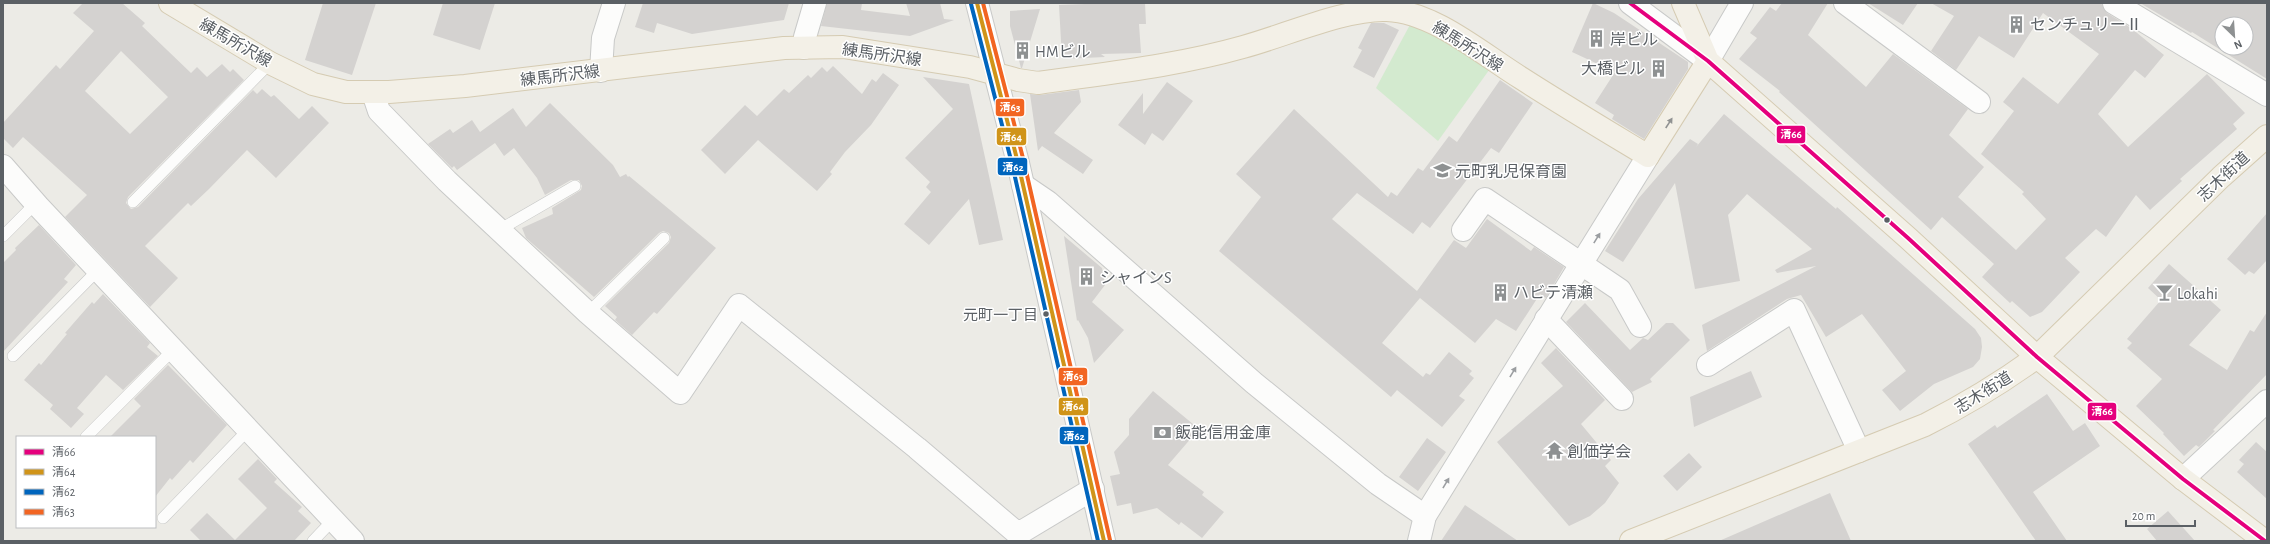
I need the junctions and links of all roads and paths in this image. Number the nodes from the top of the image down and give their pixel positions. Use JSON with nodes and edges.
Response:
{"nodes":[{"id":1,"x":170,"y":3,"type":"edge"},
{"id":2,"x":614,"y":3,"type":"edge"},
{"id":3,"x":815,"y":3,"type":"edge"},
{"id":4,"x":977,"y":3,"type":"edge"},
{"id":5,"x":1630,"y":3,"type":"edge"},
{"id":6,"x":1683,"y":3,"type":"edge"},
{"id":7,"x":1742,"y":3,"type":"edge"},
{"id":8,"x":1844,"y":3,"type":"edge"},
{"id":9,"x":2114,"y":3,"type":"edge"},
{"id":10,"x":804,"y":48,"type":"junction"},
{"id":11,"x":1708,"y":61,"type":"junction"},
{"id":12,"x":270,"y":63,"type":"junction"},
{"id":13,"x":601,"y":71,"type":"junction"},
{"id":14,"x":995,"y":74,"type":"junction"},
{"id":15,"x":373,"y":93,"type":"junction"},
{"id":16,"x":2267,"y":94,"type":"edge"},
{"id":17,"x":1979,"y":102,"type":"dead end"},
{"id":18,"x":2267,"y":136,"type":"edge"},
{"id":19,"x":1648,"y":156,"type":"junction"},
{"id":20,"x":3,"y":166,"type":"edge"},
{"id":21,"x":1023,"y":185,"type":"junction"},
{"id":22,"x":575,"y":186,"type":"dead end"},
{"id":23,"x":133,"y":202,"type":"dead end"},
{"id":24,"x":36,"y":203,"type":"junction"},
{"id":25,"x":499,"y":230,"type":"junction"},
{"id":26,"x":1463,"y":230,"type":"dead end"},
{"id":27,"x":3,"y":236,"type":"edge"},
{"id":28,"x":664,"y":238,"type":"dead end"},
{"id":29,"x":1580,"y":264,"type":"junction"},
{"id":30,"x":98,"y":270,"type":"junction"},
{"id":31,"x":588,"y":313,"type":"junction"},
{"id":32,"x":1546,"y":319,"type":"junction"},
{"id":33,"x":1640,"y":326,"type":"dead end"},
{"id":34,"x":174,"y":349,"type":"junction"},
{"id":35,"x":13,"y":356,"type":"dead end"},
{"id":36,"x":2037,"y":357,"type":"junction"},
{"id":37,"x":1708,"y":365,"type":"dead end"},
{"id":38,"x":1622,"y":399,"type":"dead end"},
{"id":39,"x":2267,"y":401,"type":"edge"},
{"id":40,"x":249,"y":429,"type":"junction"},
{"id":41,"x":87,"y":436,"type":"edge"},
{"id":42,"x":1859,"y":451,"type":"junction"},
{"id":43,"x":2183,"y":479,"type":"junction"},
{"id":44,"x":1093,"y":488,"type":"junction"},
{"id":45,"x":1425,"y":516,"type":"junction"},
{"id":46,"x":163,"y":518,"type":"dead end"},
{"id":47,"x":333,"y":520,"type":"junction"},
{"id":48,"x":313,"y":541,"type":"edge"},
{"id":49,"x":353,"y":541,"type":"edge"},
{"id":50,"x":1104,"y":541,"type":"edge"},
{"id":51,"x":1419,"y":541,"type":"edge"},
{"id":52,"x":1631,"y":541,"type":"edge"},
{"id":53,"x":2265,"y":541,"type":"edge"}],
"edges":[{"from":1,"to":12,"type":"main road","name":"練馬所沢線"},
{"from":2,"to":13,"type":"street"},
{"from":3,"to":10,"type":"street"},
{"from":4,"to":14,"type":"street"},
{"from":5,"to":11,"type":"street"},
{"from":6,"to":11,"type":"main road"},
{"from":7,"to":11,"type":"street"},
{"from":8,"to":17,"type":"street"},
{"from":9,"to":16,"type":"street"},
{"from":10,"to":13,"type":"main road","name":"練馬所沢線"},
{"from":10,"to":14,"type":"main road","name":"練馬所沢線"},
{"from":19,"to":11,"type":"main road","one_way":true},
{"from":11,"to":36,"type":"main road"},
{"from":12,"to":15,"type":"main road","name":"練馬所沢線"},
{"from":12,"to":23,"type":"lane"},
{"from":13,"to":15,"type":"main road","name":"練馬所沢線"},
{"from":14,"to":19,"type":"main road","name":"練馬所沢線"},
{"from":14,"to":21,"type":"street"},
{"from":15,"to":25,"type":"street"},
{"from":18,"to":36,"type":"main road","name":"志木街道"},
{"from":29,"to":19,"type":"street","one_way":true},
{"from":20,"to":24,"type":"street"},
{"from":21,"to":44,"type":"street"},
{"from":21,"to":45,"type":"street"},
{"from":22,"to":25,"type":"lane"},
{"from":24,"to":27,"type":"lane"},
{"from":24,"to":30,"type":"street"},
{"from":25,"to":31,"type":"street"},
{"from":26,"to":29,"type":"street"},
{"from":28,"to":31,"type":"lane"},
{"from":29,"to":32,"type":"street"},
{"from":29,"to":33,"type":"street"},
{"from":30,"to":34,"type":"street"},
{"from":30,"to":35,"type":"lane"},
{"from":31,"to":44,"type":"street"},
{"from":32,"to":38,"type":"street"},
{"from":45,"to":32,"type":"street","one_way":true},
{"from":34,"to":40,"type":"street"},
{"from":34,"to":41,"type":"lane"},
{"from":36,"to":42,"type":"main road","name":"志木街道"},
{"from":36,"to":43,"type":"main road"},
{"from":37,"to":42,"type":"street"},
{"from":39,"to":43,"type":"street"},
{"from":40,"to":46,"type":"lane"},
{"from":40,"to":47,"type":"street"},
{"from":42,"to":52,"type":"main road","name":"志木街道"},
{"from":43,"to":53,"type":"main road"},
{"from":44,"to":50,"type":"street"},
{"from":45,"to":51,"type":"street"},
{"from":47,"to":48,"type":"lane"},
{"from":47,"to":49,"type":"street"}]}
